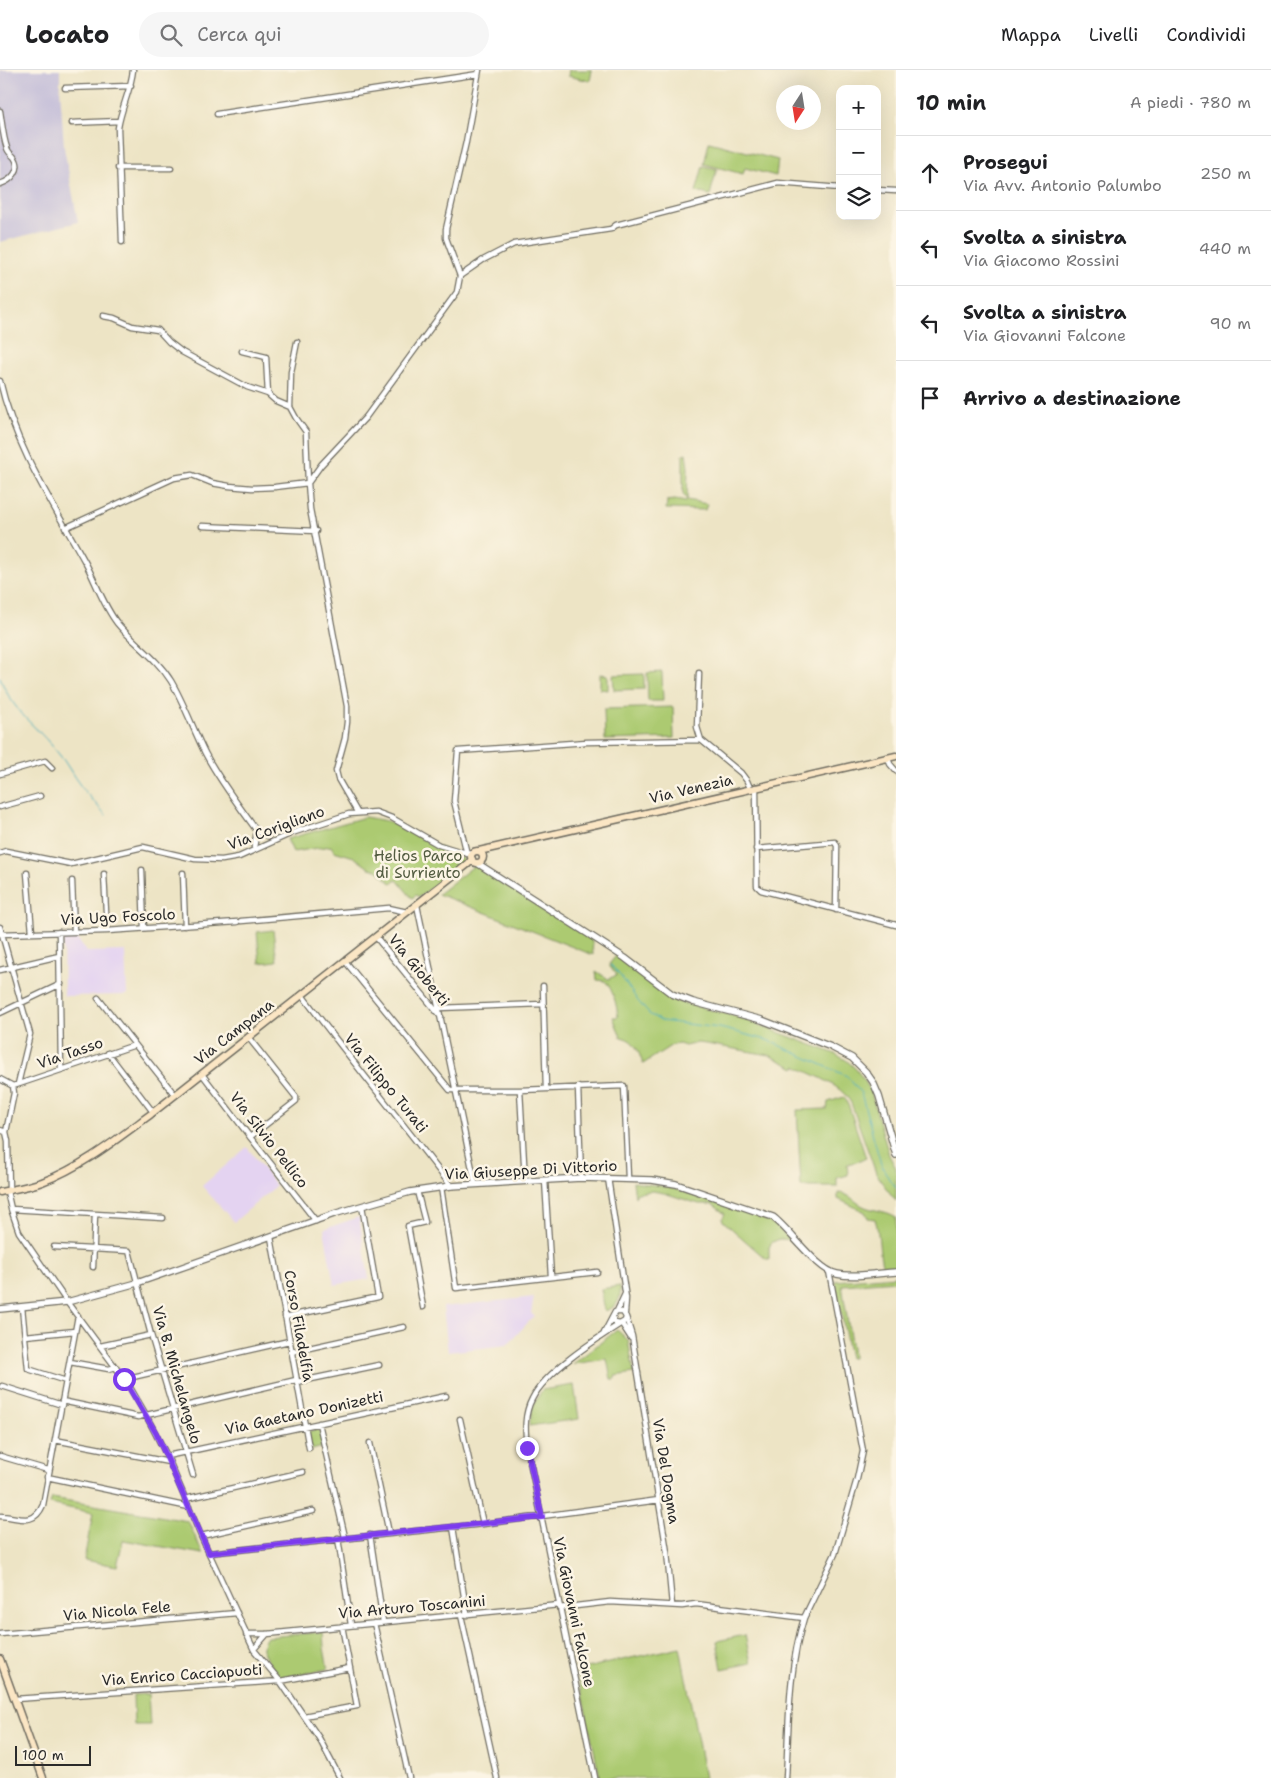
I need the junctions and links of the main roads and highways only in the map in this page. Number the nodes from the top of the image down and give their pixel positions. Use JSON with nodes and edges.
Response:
{"nodes":[{"id":1,"x":896,"y":756,"type":"edge"},
{"id":2,"x":492,"y":847,"type":"joint"},
{"id":3,"x":5,"y":1191,"type":"edge"},
{"id":4,"x":0,"y":1659,"type":"edge"},
{"id":5,"x":43,"y":1778,"type":"edge"}],
"edges":[{"from":1,"to":2,"type":"main road","name":"Via Venezia"},
{"from":2,"to":3,"type":"main road","name":"Via Campana"},
{"from":4,"to":5,"type":"main road"}]}
